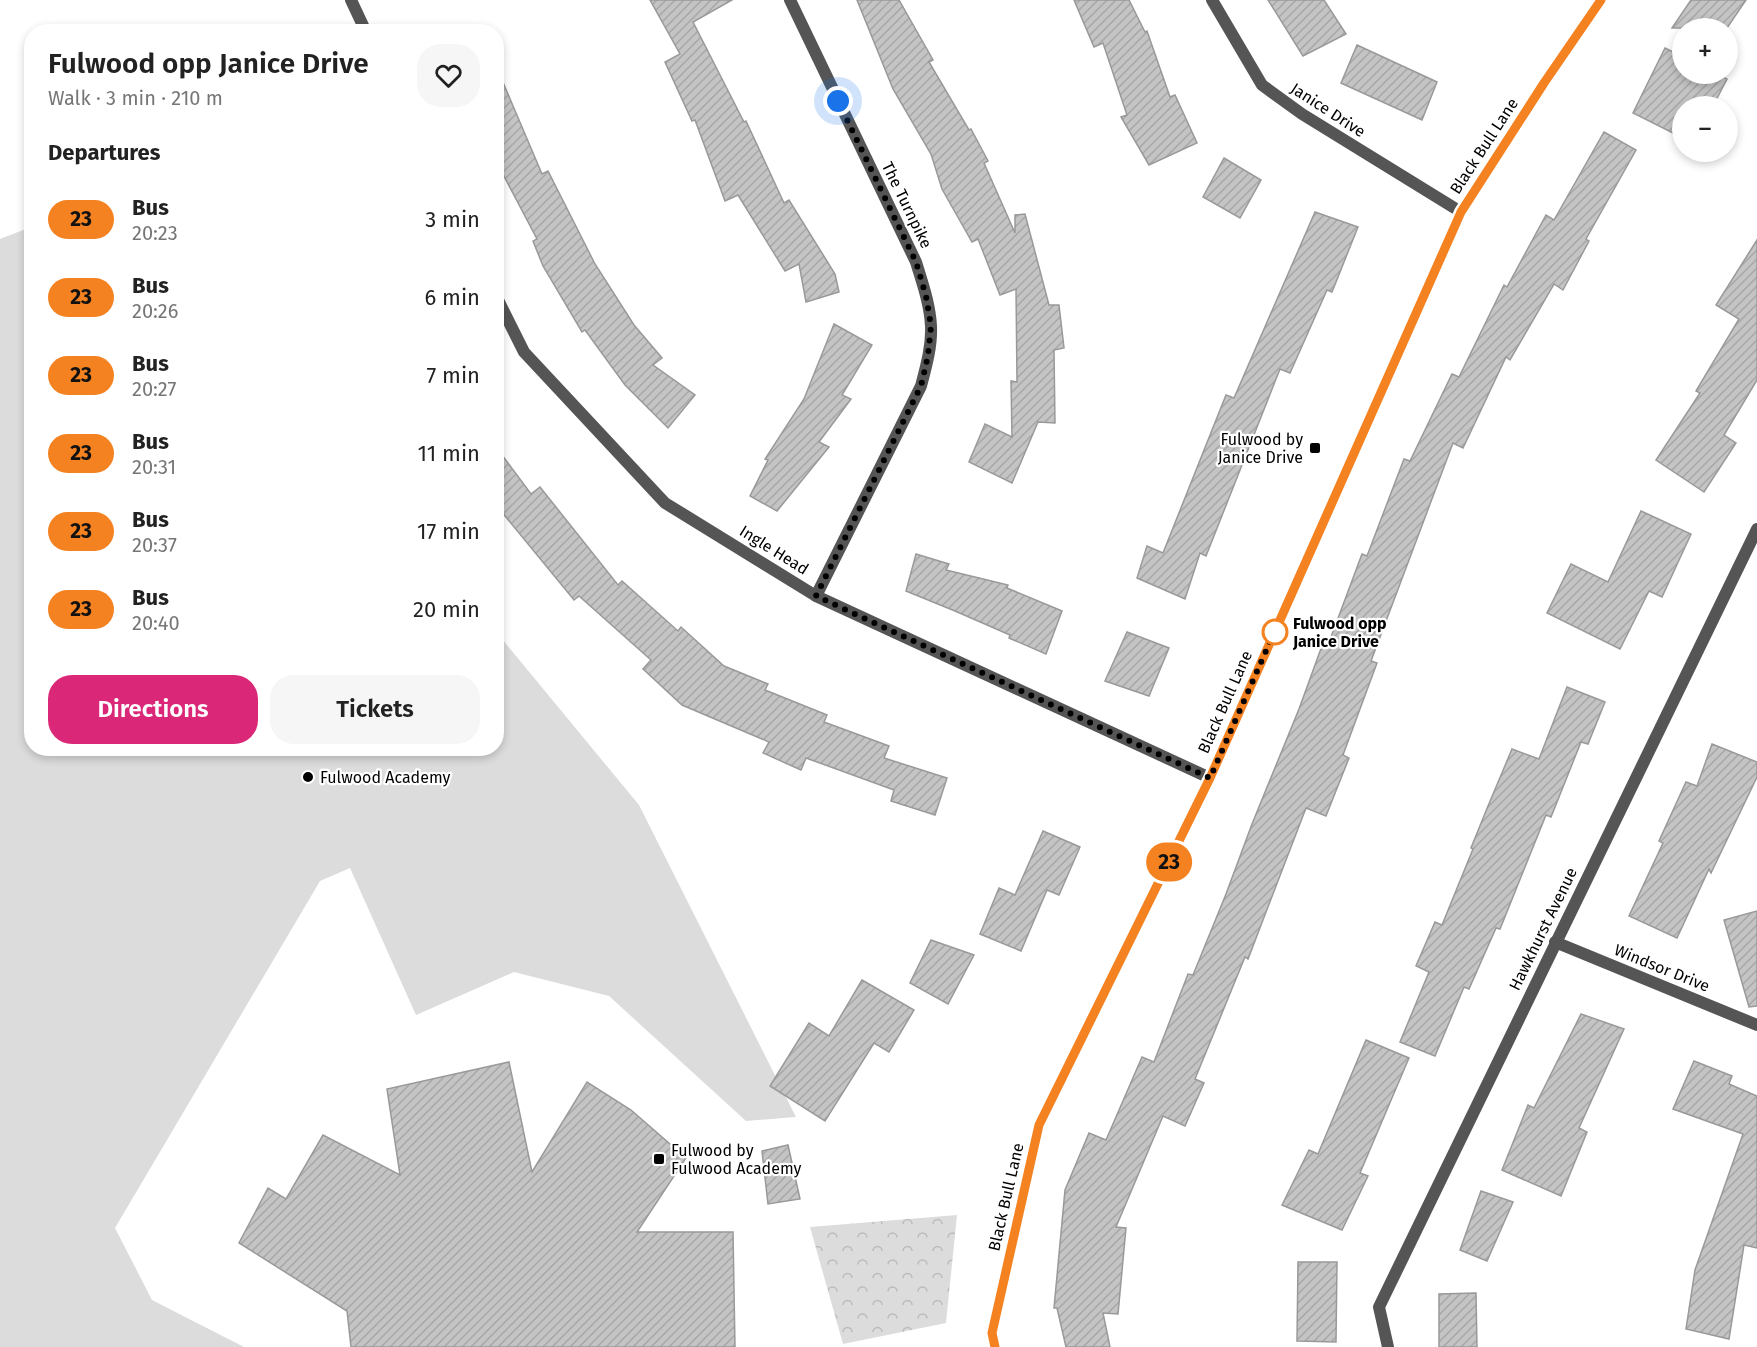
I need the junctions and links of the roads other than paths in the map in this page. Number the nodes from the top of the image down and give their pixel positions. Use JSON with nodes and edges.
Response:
{"nodes":[{"id":1,"x":351,"y":0,"type":"edge"},
{"id":2,"x":790,"y":0,"type":"edge"},
{"id":3,"x":1212,"y":0,"type":"edge"},
{"id":4,"x":1601,"y":0,"type":"edge"},
{"id":5,"x":362,"y":24,"type":"edge"},
{"id":6,"x":1461,"y":212,"type":"junction"},
{"id":7,"x":504,"y":312,"type":"edge"},
{"id":8,"x":1757,"y":529,"type":"edge"},
{"id":9,"x":816,"y":596,"type":"junction"},
{"id":10,"x":1210,"y":778,"type":"junction"},
{"id":11,"x":1555,"y":942,"type":"junction"},
{"id":12,"x":1757,"y":1025,"type":"edge"},
{"id":13,"x":995,"y":1347,"type":"edge"},
{"id":14,"x":1388,"y":1347,"type":"edge"}],
"edges":[{"from":1,"to":5,"type":"street"},
{"from":2,"to":9,"type":"street","name":"The Turnpike"},
{"from":3,"to":6,"type":"street","name":"Janice Drive"},
{"from":4,"to":6,"type":"street","name":"Black Bull Lane"},
{"from":6,"to":10,"type":"street","name":"Black Bull Lane"},
{"from":7,"to":9,"type":"street","name":"Ingle Head"},
{"from":8,"to":11,"type":"street","name":"Hawkhurst Avenue"},
{"from":9,"to":10,"type":"street","name":"Ingle Head"},
{"from":10,"to":13,"type":"street","name":"Black Bull Lane"},
{"from":11,"to":12,"type":"street","name":"Windsor Drive"},
{"from":11,"to":14,"type":"street","name":"Hawkhurst Avenue"}]}
